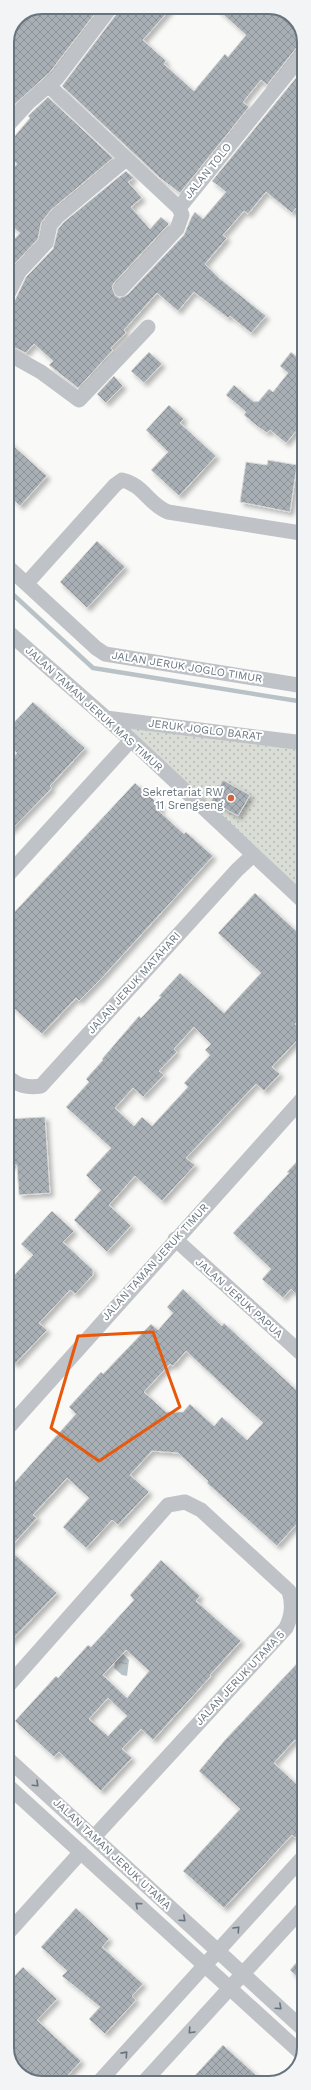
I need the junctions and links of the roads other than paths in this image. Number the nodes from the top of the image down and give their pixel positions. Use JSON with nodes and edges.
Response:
{"nodes":[{"id":1,"x":106,"y":14,"type":"edge"},
{"id":2,"x":297,"y":62,"type":"edge"},
{"id":3,"x":49,"y":86,"type":"junction"},
{"id":4,"x":14,"y":119,"type":"edge"},
{"id":5,"x":126,"y":159,"type":"junction"},
{"id":6,"x":179,"y":208,"type":"junction"},
{"id":7,"x":14,"y":281,"type":"edge"},
{"id":8,"x":121,"y":289,"type":"dead end"},
{"id":9,"x":148,"y":327,"type":"dead end"},
{"id":10,"x":14,"y":357,"type":"edge"},
{"id":11,"x":297,"y":532,"type":"edge"},
{"id":12,"x":14,"y":572,"type":"edge"},
{"id":13,"x":26,"y":583,"type":"junction"},
{"id":14,"x":14,"y":637,"type":"edge"},
{"id":15,"x":297,"y":685,"type":"edge"},
{"id":16,"x":106,"y":718,"type":"junction"},
{"id":17,"x":131,"y":740,"type":"junction"},
{"id":18,"x":297,"y":742,"type":"edge"},
{"id":19,"x":253,"y":855,"type":"junction"},
{"id":20,"x":14,"y":868,"type":"edge"},
{"id":21,"x":297,"y":896,"type":"edge"},
{"id":22,"x":14,"y":1082,"type":"edge"},
{"id":23,"x":297,"y":1105,"type":"edge"},
{"id":24,"x":175,"y":1239,"type":"junction"},
{"id":25,"x":297,"y":1350,"type":"edge"},
{"id":26,"x":14,"y":1421,"type":"edge"},
{"id":27,"x":14,"y":1679,"type":"edge"},
{"id":28,"x":14,"y":1764,"type":"edge"},
{"id":29,"x":14,"y":1791,"type":"edge"},
{"id":30,"x":94,"y":1837,"type":"junction"},
{"id":31,"x":81,"y":1852,"type":"junction"},
{"id":32,"x":297,"y":1864,"type":"edge"},
{"id":33,"x":297,"y":1915,"type":"edge"},
{"id":34,"x":14,"y":1926,"type":"edge"},
{"id":35,"x":217,"y":1950,"type":"junction"},
{"id":36,"x":205,"y":1966,"type":"junction"},
{"id":37,"x":244,"y":1974,"type":"junction"},
{"id":38,"x":230,"y":1989,"type":"junction"},
{"id":39,"x":297,"y":2023,"type":"edge"},
{"id":40,"x":297,"y":2049,"type":"edge"},
{"id":41,"x":104,"y":2076,"type":"edge"},
{"id":42,"x":150,"y":2076,"type":"edge"}],
"edges":[{"from":1,"to":3,"type":"street"},
{"from":2,"to":6,"type":"street","name":"JALAN TOLO"},
{"from":3,"to":4,"type":"street"},
{"from":3,"to":5,"type":"street","name":"JALAN TOLO"},
{"from":5,"to":6,"type":"street","name":"JALAN TOLO"},
{"from":5,"to":7,"type":"street"},
{"from":6,"to":8,"type":"street"},
{"from":9,"to":10,"type":"street"},
{"from":11,"to":13,"type":"street"},
{"from":12,"to":13,"type":"street","name":"JALAN JERUK JOGLO TIMUR"},
{"from":13,"to":15,"type":"street","name":"JALAN JERUK JOGLO TIMUR"},
{"from":14,"to":16,"type":"street","name":"JALAN TAMAN JERUK MAS TIMUR"},
{"from":16,"to":17,"type":"street","name":"JALAN TAMAN JERUK MAS TIMUR"},
{"from":16,"to":18,"type":"street","name":"JERUK JOGLO BARAT"},
{"from":17,"to":19,"type":"street","name":"JALAN TAMAN JERUK MAS TIMUR"},
{"from":17,"to":20,"type":"street"},
{"from":19,"to":21,"type":"street","name":"JALAN TAMAN JERUK MAS TIMUR"},
{"from":19,"to":22,"type":"street","name":"JALAN JERUK MATAHARI"},
{"from":23,"to":24,"type":"street","name":"JALAN TAMAN JERUK TIMUR"},
{"from":24,"to":25,"type":"street","name":"JALAN JERUK PAPUA"},
{"from":24,"to":26,"type":"street","name":"JALAN TAMAN JERUK TIMUR"},
{"from":27,"to":30,"type":"street","name":"JALAN JERUK UTAMA 5"},
{"from":28,"to":30,"type":"street","name":"JALAN TAMAN JERUK UTAMA","one_way":true},
{"from":29,"to":31,"type":"street","name":"JALAN TAMAN JERUK UTAMA"},
{"from":30,"to":35,"type":"street","name":"JALAN TAMAN JERUK UTAMA","one_way":true},
{"from":31,"to":34,"type":"street"},
{"from":36,"to":31,"type":"street","name":"JALAN TAMAN JERUK UTAMA","one_way":true},
{"from":35,"to":32,"type":"street","one_way":true},
{"from":33,"to":37,"type":"street"},
{"from":35,"to":36,"type":"street"},
{"from":35,"to":37,"type":"street","name":"JALAN TAMAN JERUK UTAMA"},
{"from":36,"to":38,"type":"street","name":"JALAN TAMAN JERUK UTAMA"},
{"from":41,"to":36,"type":"street","one_way":true},
{"from":37,"to":38,"type":"street"},
{"from":37,"to":39,"type":"street","name":"JALAN TAMAN JERUK UTAMA","one_way":true},
{"from":38,"to":40,"type":"street","name":"JALAN TAMAN JERUK UTAMA"},
{"from":38,"to":42,"type":"street","one_way":true}]}
